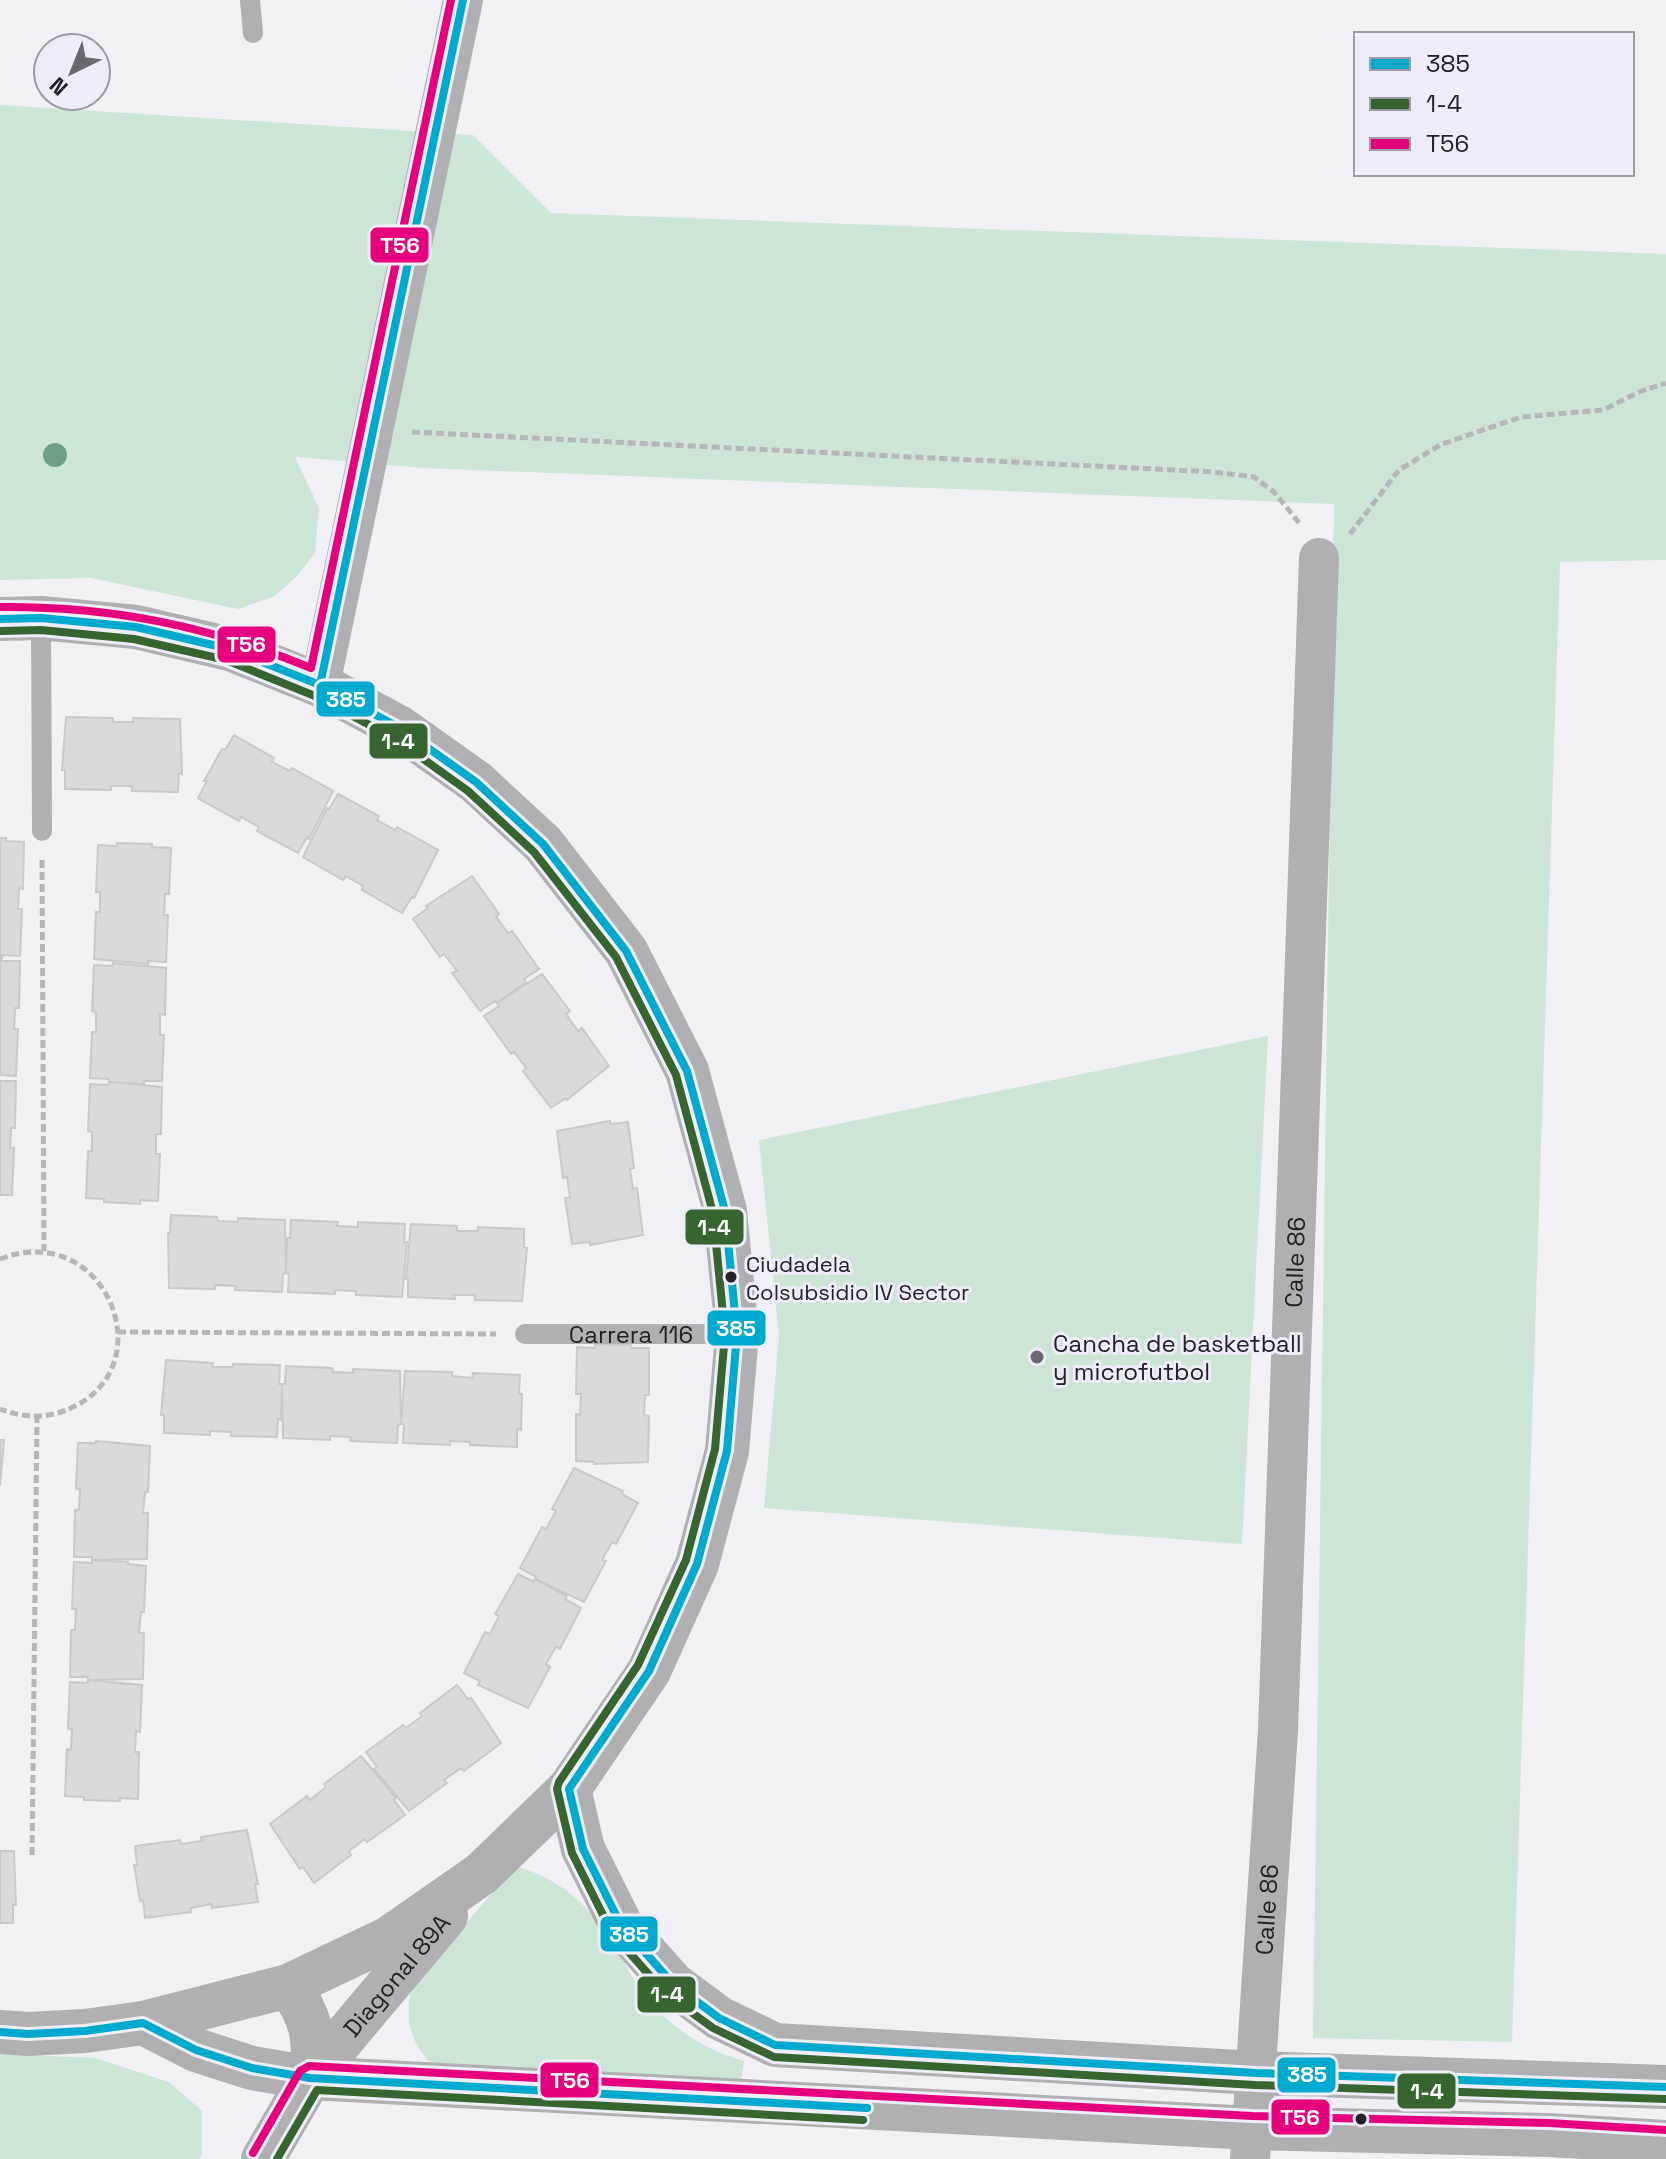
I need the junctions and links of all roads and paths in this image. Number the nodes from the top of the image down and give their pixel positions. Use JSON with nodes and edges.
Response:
{"nodes":[{"id":1,"x":250,"y":0,"type":"edge"},
{"id":2,"x":463,"y":0,"type":"edge"},
{"id":3,"x":253,"y":33,"type":"dead end"},
{"id":4,"x":1666,"y":383,"type":"edge"},
{"id":5,"x":375,"y":430,"type":"junction"},
{"id":6,"x":1319,"y":558,"type":"junction"},
{"id":7,"x":20,"y":619,"type":"edge"},
{"id":8,"x":320,"y":685,"type":"junction"},
{"id":9,"x":42,"y":831,"type":"joint"},
{"id":10,"x":44,"y":1251,"type":"junction"},
{"id":11,"x":0,"y":1259,"type":"edge"},
{"id":12,"x":118,"y":1332,"type":"junction"},
{"id":13,"x":525,"y":1334,"type":"joint"},
{"id":14,"x":737,"y":1334,"type":"junction"},
{"id":15,"x":0,"y":1409,"type":"edge"},
{"id":16,"x":37,"y":1418,"type":"junction"},
{"id":17,"x":569,"y":1789,"type":"junction"},
{"id":18,"x":32,"y":1855,"type":"dead end"},
{"id":19,"x":481,"y":1874,"type":"junction"},
{"id":20,"x":288,"y":1986,"type":"junction"},
{"id":21,"x":143,"y":2023,"type":"junction"},
{"id":22,"x":0,"y":2032,"type":"edge"},
{"id":23,"x":1256,"y":2073,"type":"junction"},
{"id":24,"x":310,"y":2078,"type":"junction"},
{"id":25,"x":1666,"y":2087,"type":"edge"},
{"id":26,"x":1666,"y":2142,"type":"edge"},
{"id":27,"x":1251,"y":2143,"type":"edge"},
{"id":28,"x":263,"y":2159,"type":"edge"}],
"edges":[{"from":1,"to":3,"type":"lane"},
{"from":2,"to":5,"type":"street"},
{"from":4,"to":6,"type":"path"},
{"from":5,"to":6,"type":"path"},
{"from":5,"to":8,"type":"street"},
{"from":6,"to":23,"type":"street","name":"Calle 86"},
{"from":7,"to":8,"type":"street","name":"Diagonal 89A"},
{"from":7,"to":9,"type":"lane"},
{"from":8,"to":14,"type":"street","name":"Diagonal 89A"},
{"from":9,"to":10,"type":"path"},
{"from":10,"to":11,"type":"path"},
{"from":10,"to":12,"type":"path"},
{"from":12,"to":13,"type":"path"},
{"from":12,"to":16,"type":"path"},
{"from":13,"to":14,"type":"lane","name":"Carrera 116"},
{"from":14,"to":17,"type":"street","name":"Diagonal 89A"},
{"from":15,"to":16,"type":"path"},
{"from":16,"to":18,"type":"path"},
{"from":17,"to":19,"type":"street","name":"Diagonal 89A"},
{"from":17,"to":23,"type":"street"},
{"from":19,"to":20,"type":"street","name":"Diagonal 89A"},
{"from":19,"to":24,"type":"street","name":"Diagonal 89A"},
{"from":20,"to":21,"type":"street","name":"Diagonal 89A"},
{"from":20,"to":24,"type":"street"},
{"from":21,"to":22,"type":"street"},
{"from":21,"to":24,"type":"street"},
{"from":23,"to":25,"type":"street"},
{"from":23,"to":27,"type":"street","name":"Calle 86"},
{"from":24,"to":27,"type":"street"},
{"from":24,"to":28,"type":"street","name":"Diagonal 89A"},
{"from":26,"to":27,"type":"street"}]}
